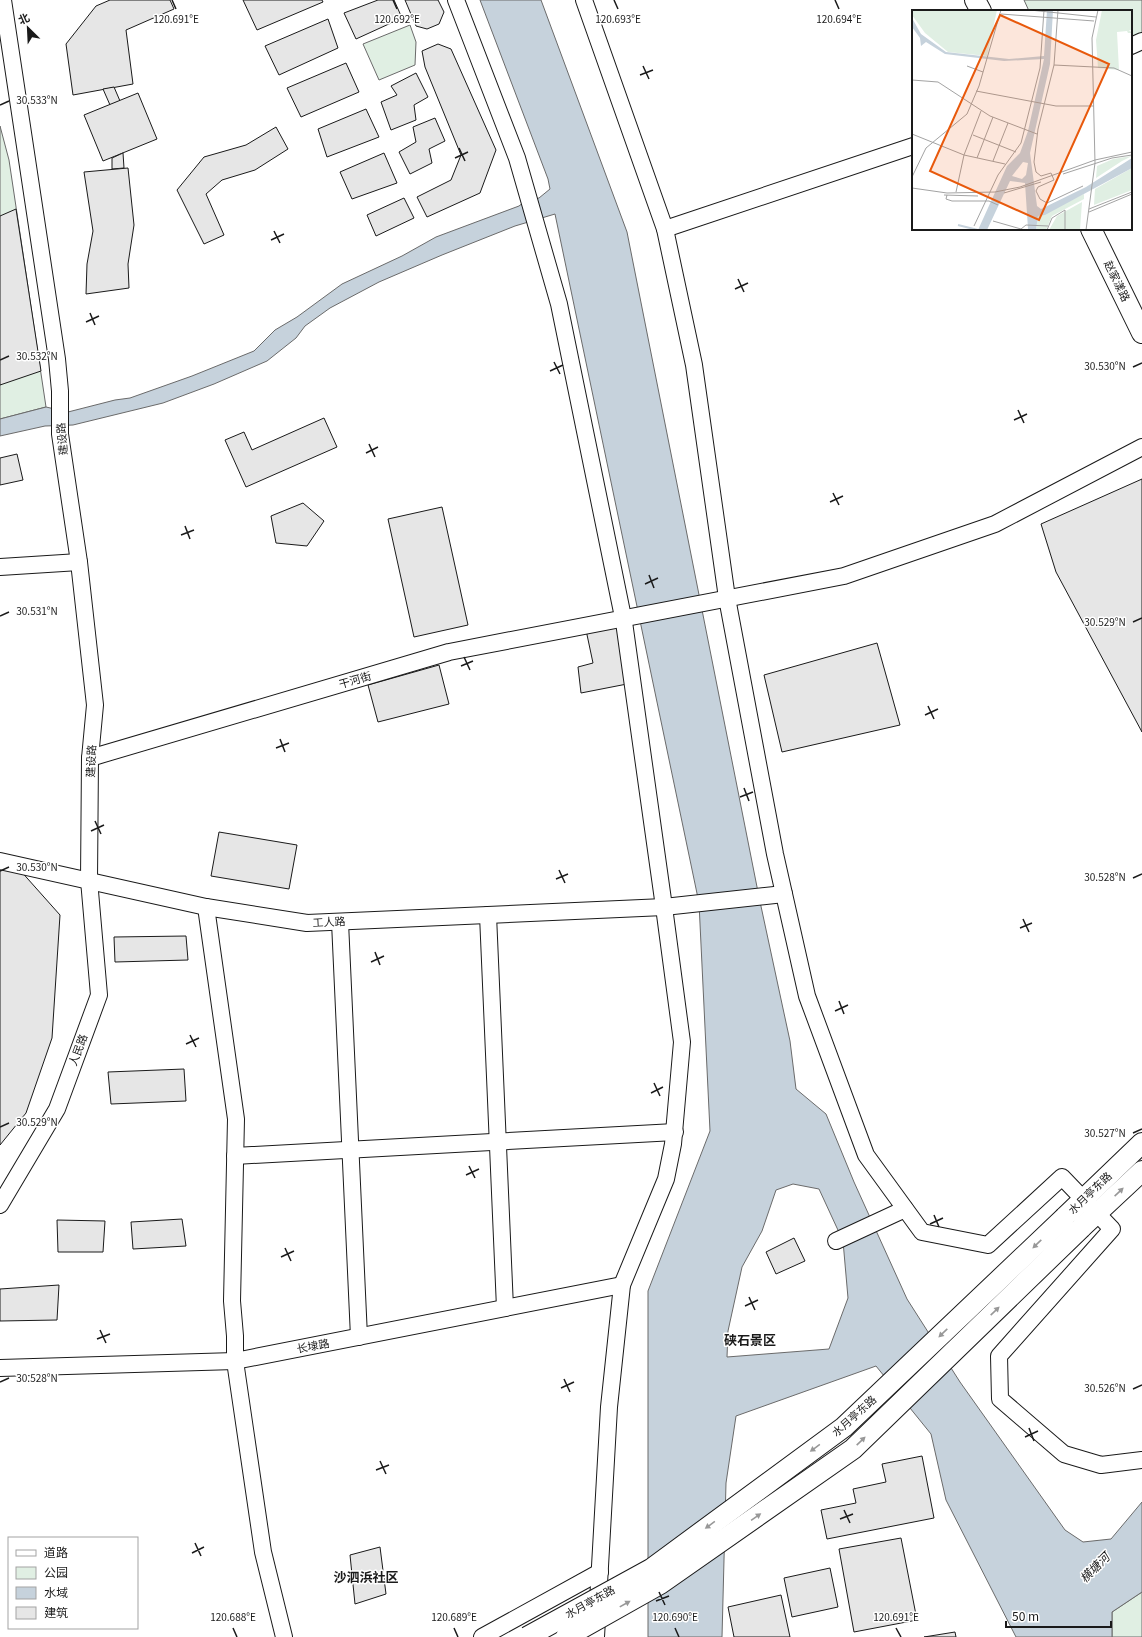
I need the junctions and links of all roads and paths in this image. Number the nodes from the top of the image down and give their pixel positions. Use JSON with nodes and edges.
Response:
{"nodes":[{"id":1,"x":3,"y":0,"type":"edge"},
{"id":2,"x":456,"y":0,"type":"edge"},
{"id":3,"x":584,"y":0,"type":"edge"},
{"id":4,"x":975,"y":0,"type":"edge"},
{"id":5,"x":980,"y":10,"type":"edge"},
{"id":6,"x":1142,"y":41,"type":"edge"},
{"id":7,"x":1132,"y":46,"type":"edge"},
{"id":8,"x":912,"y":146,"type":"edge"},
{"id":9,"x":665,"y":229,"type":"junction"},
{"id":10,"x":1092,"y":230,"type":"edge"},
{"id":11,"x":1142,"y":333,"type":"edge"},
{"id":12,"x":1142,"y":447,"type":"edge"},
{"id":13,"x":79,"y":562,"type":"junction"},
{"id":14,"x":0,"y":567,"type":"edge"},
{"id":15,"x":723,"y":599,"type":"junction"},
{"id":16,"x":623,"y":618,"type":"junction"},
{"id":17,"x":90,"y":758,"type":"junction"},
{"id":18,"x":0,"y":861,"type":"edge"},
{"id":19,"x":89,"y":880,"type":"junction"},
{"id":20,"x":778,"y":894,"type":"junction"},
{"id":21,"x":669,"y":906,"type":"junction"},
{"id":22,"x":206,"y":907,"type":"junction"},
{"id":23,"x":488,"y":915,"type":"junction"},
{"id":24,"x":340,"y":922,"type":"junction"},
{"id":25,"x":675,"y":1132,"type":"junction"},
{"id":26,"x":498,"y":1142,"type":"junction"},
{"id":27,"x":1142,"y":1143,"type":"edge"},
{"id":28,"x":351,"y":1150,"type":"junction"},
{"id":29,"x":235,"y":1156,"type":"junction"},
{"id":30,"x":1142,"y":1170,"type":"edge"},
{"id":31,"x":0,"y":1205,"type":"edge"},
{"id":32,"x":1090,"y":1206,"type":"junction"},
{"id":33,"x":905,"y":1209,"type":"junction"},
{"id":34,"x":1073,"y":1222,"type":"junction"},
{"id":35,"x":836,"y":1241,"type":"dead end"},
{"id":36,"x":622,"y":1286,"type":"junction"},
{"id":37,"x":505,"y":1308,"type":"junction"},
{"id":38,"x":359,"y":1337,"type":"junction"},
{"id":39,"x":235,"y":1361,"type":"junction"},
{"id":40,"x":0,"y":1368,"type":"edge"},
{"id":41,"x":1142,"y":1460,"type":"edge"},
{"id":42,"x":600,"y":1572,"type":"junction"},
{"id":43,"x":284,"y":1637,"type":"edge"},
{"id":44,"x":482,"y":1637,"type":"edge"},
{"id":45,"x":527,"y":1637,"type":"edge"},
{"id":46,"x":566,"y":1637,"type":"edge"},
{"id":47,"x":596,"y":1637,"type":"edge"}],
"edges":[{"from":1,"to":13,"type":"street","name":"建设路"},
{"from":2,"to":16,"type":"street"},
{"from":3,"to":9,"type":"street"},
{"from":4,"to":5,"type":"main road"},
{"from":6,"to":7,"type":"street"},
{"from":8,"to":9,"type":"street"},
{"from":9,"to":15,"type":"street"},
{"from":10,"to":11,"type":"main road","name":"赵家漾路"},
{"from":12,"to":15,"type":"street","name":"干河街"},
{"from":13,"to":14,"type":"street"},
{"from":13,"to":17,"type":"street","name":"建设路"},
{"from":15,"to":16,"type":"street","name":"干河街"},
{"from":15,"to":20,"type":"street"},
{"from":16,"to":17,"type":"street","name":"干河街"},
{"from":16,"to":21,"type":"street"},
{"from":17,"to":19,"type":"street","name":"建设路"},
{"from":18,"to":19,"type":"street","name":"工人路"},
{"from":19,"to":22,"type":"street","name":"工人路"},
{"from":19,"to":31,"type":"street","name":"人民路"},
{"from":20,"to":21,"type":"street","name":"工人路"},
{"from":20,"to":33,"type":"street"},
{"from":21,"to":23,"type":"street","name":"工人路"},
{"from":21,"to":25,"type":"street"},
{"from":22,"to":24,"type":"street","name":"工人路"},
{"from":22,"to":29,"type":"street"},
{"from":23,"to":24,"type":"street","name":"工人路"},
{"from":23,"to":26,"type":"street"},
{"from":24,"to":28,"type":"street"},
{"from":25,"to":26,"type":"street"},
{"from":25,"to":36,"type":"street"},
{"from":26,"to":28,"type":"street"},
{"from":26,"to":37,"type":"street"},
{"from":27,"to":32,"type":"main road","name":"水月亭东路"},
{"from":28,"to":29,"type":"street"},
{"from":28,"to":38,"type":"street"},
{"from":29,"to":39,"type":"street"},
{"from":32,"to":30,"type":"main road","name":"水月亭东路","one_way":true},
{"from":32,"to":33,"type":"street"},
{"from":32,"to":34,"type":"main road","name":"水月亭东路"},
{"from":32,"to":41,"type":"street"},
{"from":33,"to":35,"type":"street"},
{"from":34,"to":45,"type":"main road","name":"水月亭东路","one_way":true,"bridge":true},
{"from":46,"to":34,"type":"main road","name":"水月亭东路","one_way":true,"bridge":true},
{"from":36,"to":37,"type":"street","name":"长埭路"},
{"from":36,"to":42,"type":"street"},
{"from":37,"to":38,"type":"street","name":"长埭路"},
{"from":38,"to":39,"type":"street","name":"长埭路"},
{"from":39,"to":40,"type":"street","name":"长埭路"},
{"from":39,"to":43,"type":"street"},
{"from":42,"to":44,"type":"street"},
{"from":42,"to":47,"type":"street"}]}
